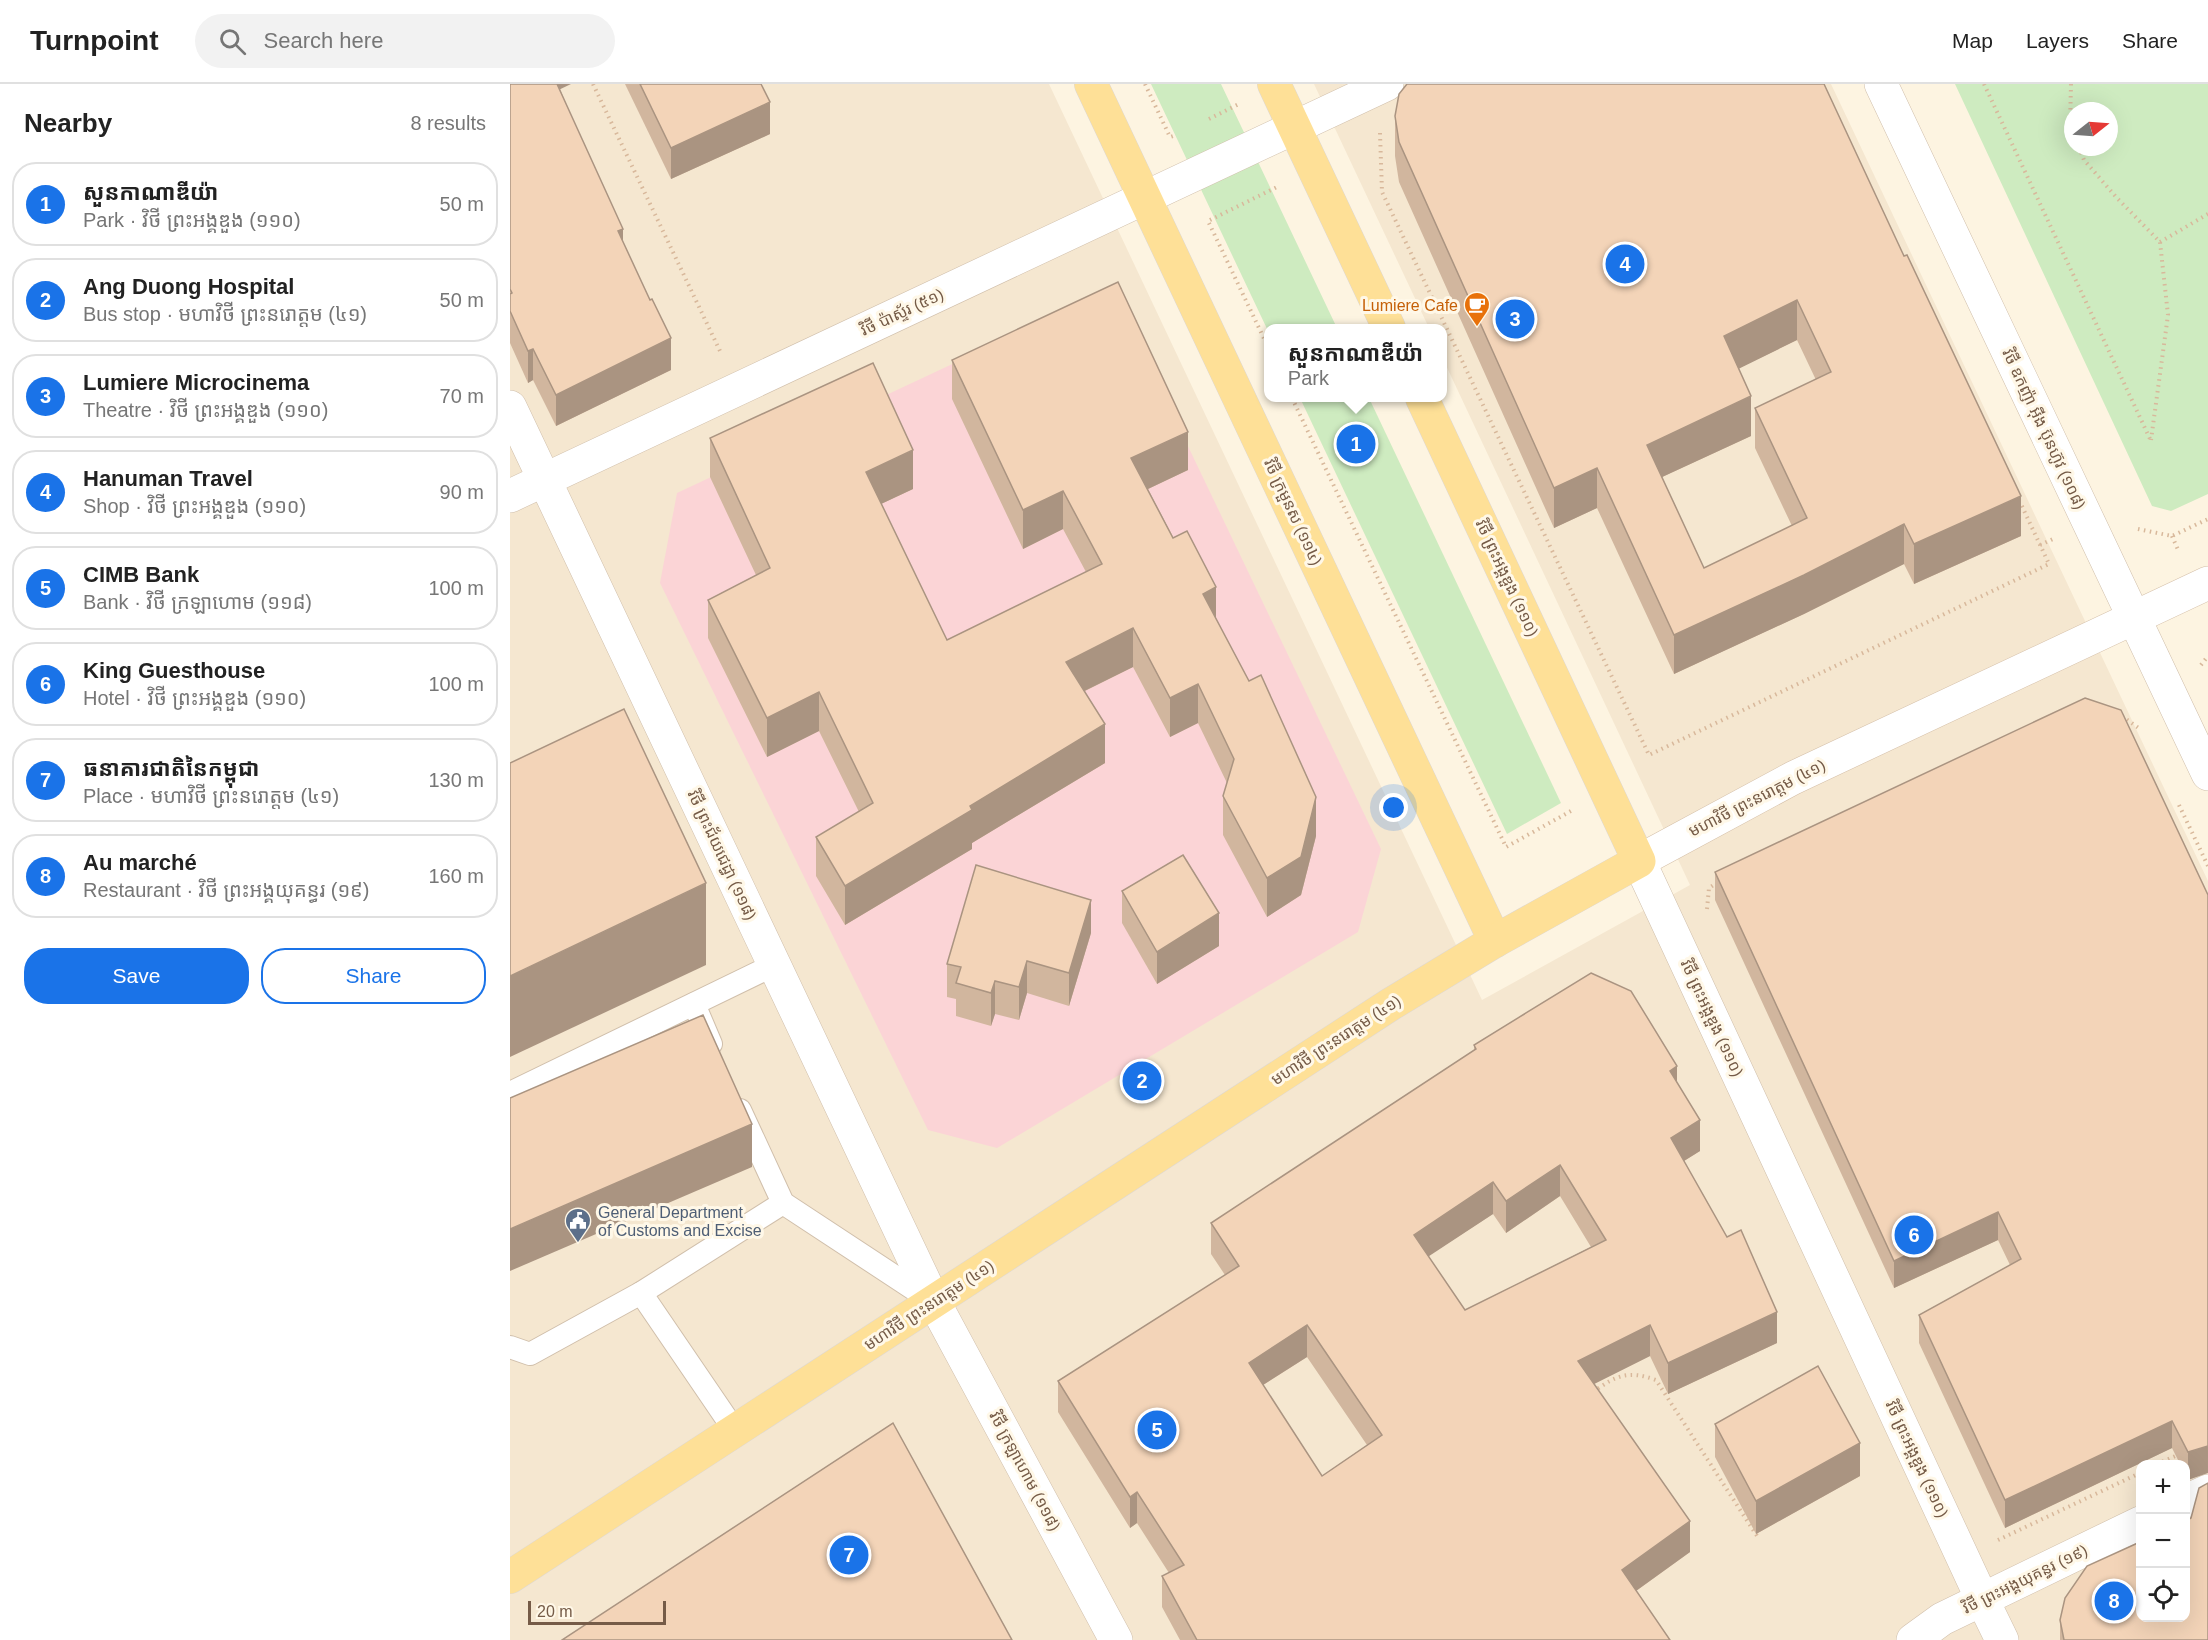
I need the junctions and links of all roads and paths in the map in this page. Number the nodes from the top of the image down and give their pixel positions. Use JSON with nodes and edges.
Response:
{"nodes":[{"id":1,"x":593,"y":84,"type":"edge"},
{"id":2,"x":1091,"y":84,"type":"edge"},
{"id":3,"x":1144,"y":84,"type":"edge"},
{"id":4,"x":1274,"y":84,"type":"edge"},
{"id":5,"x":1387,"y":84,"type":"edge"},
{"id":6,"x":1881,"y":84,"type":"edge"},
{"id":7,"x":1984,"y":84,"type":"edge"},
{"id":8,"x":2071,"y":84,"type":"edge"},
{"id":9,"x":2071,"y":102,"type":"edge"},
{"id":10,"x":1240,"y":104,"type":"dead end"},
{"id":11,"x":1200,"y":123,"type":"dead end"},
{"id":12,"x":1295,"y":128,"type":"junction"},
{"id":13,"x":1379,"y":131,"type":"dead end"},
{"id":14,"x":1180,"y":133,"type":"dead end"},
{"id":15,"x":2082,"y":156,"type":"edge"},
{"id":16,"x":1280,"y":186,"type":"dead end"},
{"id":17,"x":1145,"y":199,"type":"junction"},
{"id":18,"x":2208,"y":214,"type":"edge"},
{"id":19,"x":2160,"y":242,"type":"junction"},
{"id":20,"x":1387,"y":324,"type":"edge"},
{"id":21,"x":1445,"y":324,"type":"edge"},
{"id":22,"x":1447,"y":329,"type":"edge"},
{"id":23,"x":1264,"y":339,"type":"edge"},
{"id":24,"x":738,"y":389,"type":"junction"},
{"id":25,"x":1294,"y":402,"type":"edge"},
{"id":26,"x":1424,"y":402,"type":"edge"},
{"id":27,"x":510,"y":408,"type":"edge"},
{"id":28,"x":544,"y":480,"type":"junction"},
{"id":29,"x":2015,"y":492,"type":"edge"},
{"id":30,"x":510,"y":496,"type":"edge"},
{"id":31,"x":2208,"y":519,"type":"edge"},
{"id":32,"x":2134,"y":528,"type":"dead end"},
{"id":33,"x":2208,"y":583,"type":"edge"},
{"id":34,"x":2133,"y":618,"type":"junction"},
{"id":35,"x":2208,"y":656,"type":"edge"},
{"id":36,"x":2201,"y":665,"type":"dead end"},
{"id":37,"x":2114,"y":709,"type":"edge"},
{"id":38,"x":2145,"y":734,"type":"dead end"},
{"id":39,"x":2208,"y":774,"type":"edge"},
{"id":40,"x":2174,"y":795,"type":"dead end"},
{"id":41,"x":1574,"y":809,"type":"dead end"},
{"id":42,"x":1639,"y":861,"type":"junction"},
{"id":43,"x":2208,"y":866,"type":"edge"},
{"id":44,"x":1723,"y":879,"type":"edge"},
{"id":45,"x":1707,"y":911,"type":"dead end"},
{"id":46,"x":1495,"y":941,"type":"junction"},
{"id":47,"x":774,"y":965,"type":"junction"},
{"id":48,"x":694,"y":1004,"type":"junction"},
{"id":49,"x":718,"y":1059,"type":"edge"},
{"id":50,"x":732,"y":1091,"type":"edge"},
{"id":51,"x":510,"y":1093,"type":"edge"},
{"id":52,"x":783,"y":1203,"type":"junction"},
{"id":53,"x":641,"y":1293,"type":"junction"},
{"id":54,"x":934,"y":1302,"type":"junction"},
{"id":55,"x":510,"y":1347,"type":"edge"},
{"id":56,"x":1584,"y":1398,"type":"edge"},
{"id":57,"x":735,"y":1431,"type":"junction"},
{"id":58,"x":2188,"y":1450,"type":"edge"},
{"id":59,"x":2166,"y":1460,"type":"edge"},
{"id":60,"x":2136,"y":1475,"type":"edge"},
{"id":61,"x":2208,"y":1491,"type":"edge"},
{"id":62,"x":2190,"y":1499,"type":"edge"},
{"id":63,"x":2136,"y":1525,"type":"edge"},
{"id":64,"x":1759,"y":1539,"type":"dead end"},
{"id":65,"x":1992,"y":1543,"type":"dead end"},
{"id":66,"x":510,"y":1577,"type":"edge"},
{"id":67,"x":1982,"y":1599,"type":"junction"},
{"id":68,"x":1116,"y":1640,"type":"edge"},
{"id":69,"x":1912,"y":1640,"type":"edge"},
{"id":70,"x":2002,"y":1640,"type":"edge"}],
"edges":[{"from":1,"to":24,"type":"path"},
{"from":2,"to":17,"type":"main road","name":"វិថី ក្រមួនស (១១៤)"},
{"from":3,"to":14,"type":"path"},
{"from":4,"to":12,"type":"main road"},
{"from":5,"to":12,"type":"street","name":"វិថី ប៉ាស្ទ័រ (៥១)"},
{"from":6,"to":34,"type":"street","name":"វិថី ឧកញ៉ា អ៊ីង ប៊ុនហ៊ូវ (១០៨)"},
{"from":7,"to":19,"type":"path"},
{"from":8,"to":9,"type":"path"},
{"from":10,"to":11,"type":"path"},
{"from":12,"to":17,"type":"street","name":"វិថី ប៉ាស្ទ័រ (៥១)"},
{"from":12,"to":20,"type":"main road"},
{"from":13,"to":21,"type":"path"},
{"from":15,"to":19,"type":"path"},
{"from":16,"to":23,"type":"path"},
{"from":17,"to":24,"type":"street","name":"វិថី ប៉ាស្ទ័រ (៥១)"},
{"from":17,"to":46,"type":"main road","name":"វិថី ក្រមួនស (១១៤)"},
{"from":18,"to":19,"type":"path"},
{"from":22,"to":29,"type":"path"},
{"from":24,"to":28,"type":"street","name":"វិថី ប៉ាស្ទ័រ (៥១)"},
{"from":25,"to":41,"type":"path"},
{"from":26,"to":42,"type":"main road","name":"វិថី ព្រះអង្គឌួង (១១០)"},
{"from":27,"to":28,"type":"street","name":"វិថី ព្រះជ័យជេដ្ធា (១១៨)"},
{"from":28,"to":30,"type":"street","name":"វិថី ប៉ាស្ទ័រ (៥១)"},
{"from":28,"to":47,"type":"street","name":"វិថី ព្រះជ័យជេដ្ធា (១១៨)"},
{"from":31,"to":32,"type":"path"},
{"from":33,"to":34,"type":"street","name":"មហាវិថី ព្រះនរោត្តម (៤១)"},
{"from":34,"to":39,"type":"street","name":"វិថី ឧកញ៉ា អ៊ីង ប៊ុនហ៊ូវ (១០៨)"},
{"from":34,"to":42,"type":"street","name":"មហាវិថី ព្រះនរោត្តម (៤១)"},
{"from":35,"to":36,"type":"path"},
{"from":37,"to":38,"type":"path"},
{"from":40,"to":43,"type":"path"},
{"from":42,"to":46,"type":"main road","name":"មហាវិថី ព្រះនរោត្តម (៤១)"},
{"from":42,"to":67,"type":"street","name":"វិថី ព្រះអង្គឌួង (១១០)"},
{"from":44,"to":45,"type":"path"},
{"from":46,"to":54,"type":"main road","name":"មហាវិថី ព្រះនរោត្តម (៤១)"},
{"from":47,"to":48,"type":"lane"},
{"from":47,"to":54,"type":"street","name":"វិថី ព្រះជ័យជេដ្ធា (១១៨)"},
{"from":48,"to":49,"type":"lane"},
{"from":48,"to":51,"type":"lane"},
{"from":50,"to":52,"type":"lane"},
{"from":52,"to":53,"type":"lane"},
{"from":52,"to":54,"type":"lane"},
{"from":53,"to":55,"type":"lane"},
{"from":53,"to":57,"type":"lane"},
{"from":54,"to":57,"type":"main road","name":"មហាវិថី ព្រះនរោត្តម (៤១)"},
{"from":54,"to":68,"type":"street","name":"វិថី ក្រឡាហោម (១១៨)"},
{"from":56,"to":64,"type":"path"},
{"from":57,"to":66,"type":"main road","name":"មហាវិថី ព្រះនរោត្តម (៤១)"},
{"from":58,"to":59,"type":"path"},
{"from":60,"to":65,"type":"path"},
{"from":61,"to":62,"type":"street"},
{"from":63,"to":67,"type":"street","name":"វិថី ព្រះអង្គយុគន្ធរ (១៩)"},
{"from":67,"to":69,"type":"street","name":"វិថី ព្រះអង្គយុគន្ធរ (១៩)"},
{"from":67,"to":70,"type":"street","name":"វិថី ព្រះអង្គឌួង (១១០)"}]}
